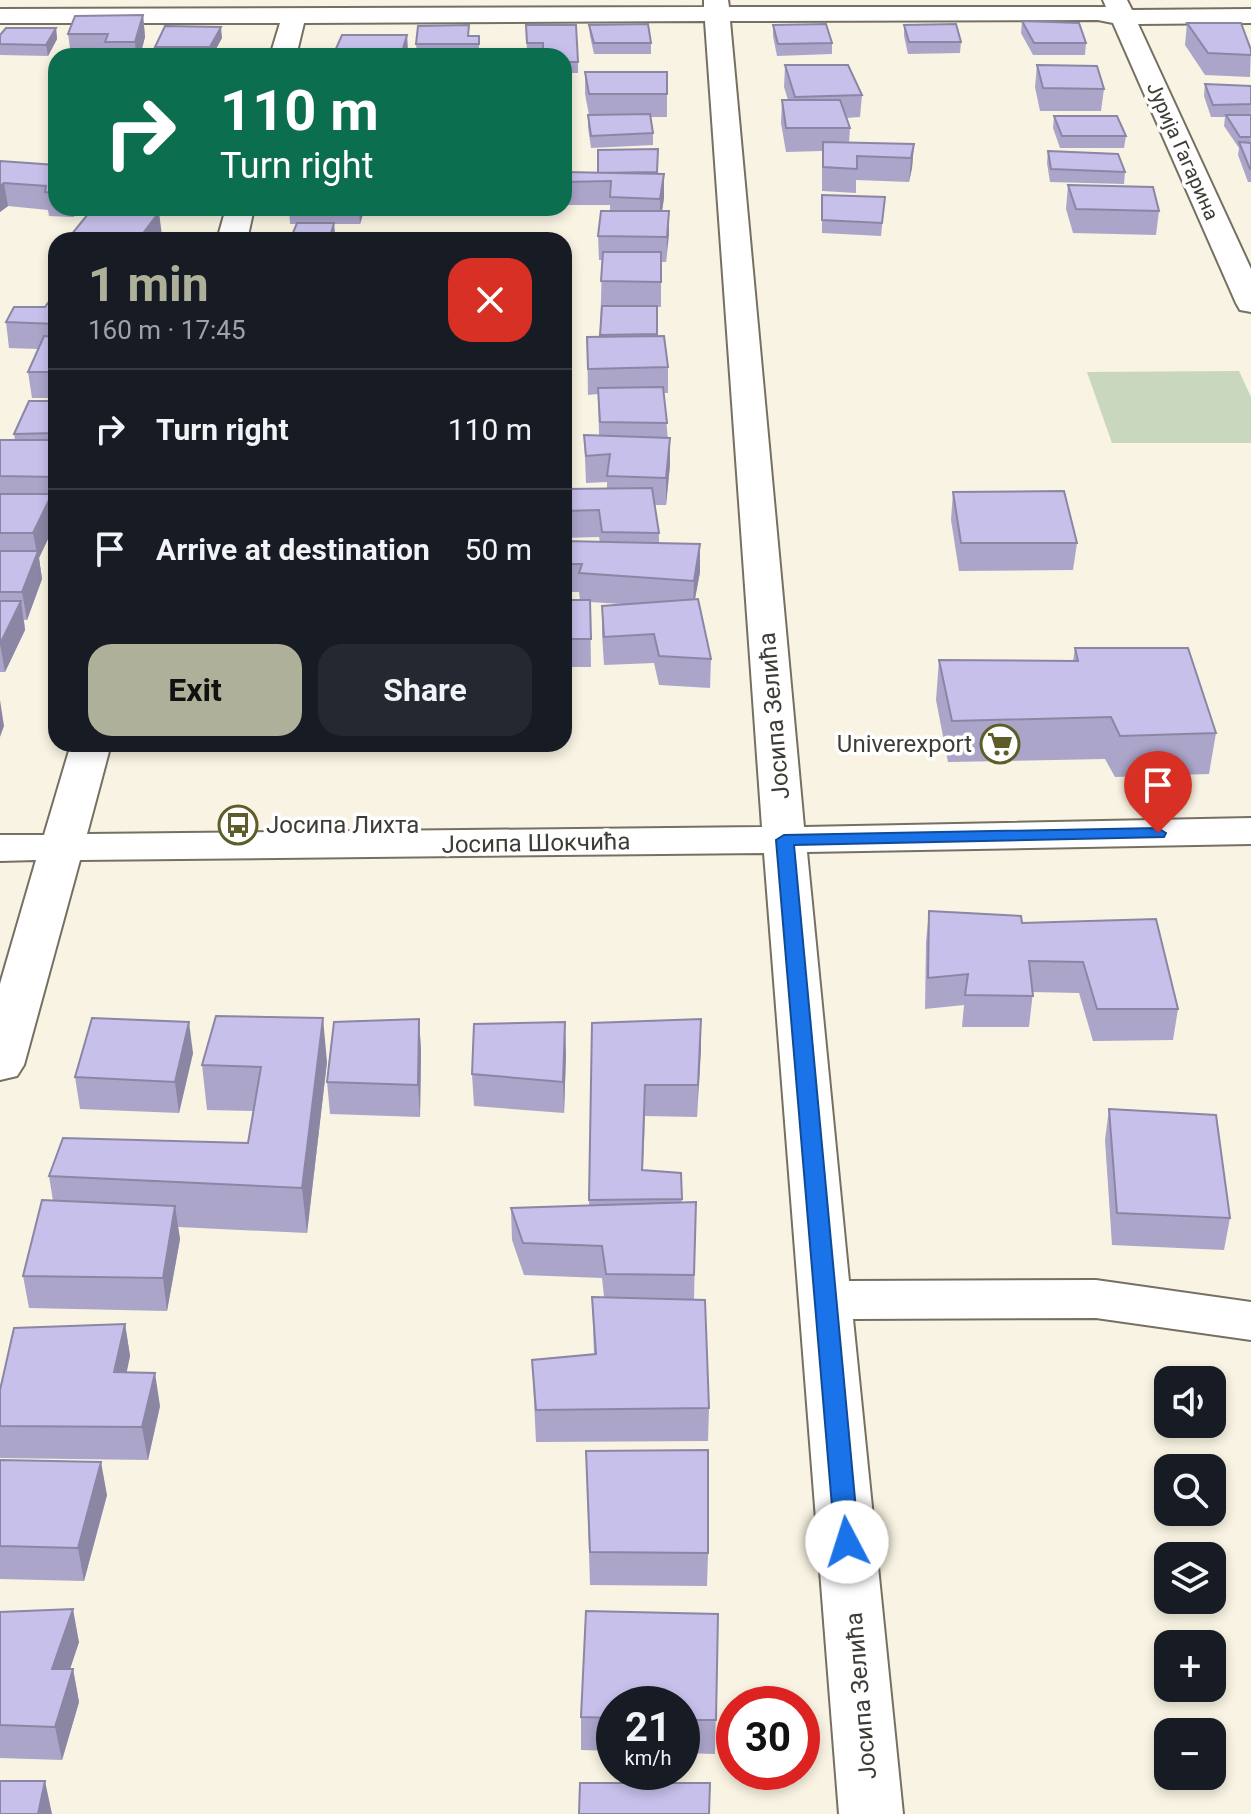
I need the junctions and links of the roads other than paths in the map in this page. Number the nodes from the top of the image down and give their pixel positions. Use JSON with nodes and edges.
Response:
{"nodes":[{"id":1,"x":380,"y":7,"type":"edge"},
{"id":2,"x":38,"y":8,"type":"edge"},
{"id":3,"x":717,"y":8,"type":"edge"},
{"id":4,"x":1118,"y":9,"type":"edge"},
{"id":5,"x":294,"y":15,"type":"junction"},
{"id":6,"x":0,"y":16,"type":"edge"},
{"id":7,"x":1251,"y":16,"type":"edge"},
{"id":8,"x":285,"y":48,"type":"edge"},
{"id":9,"x":1251,"y":303,"type":"edge"},
{"id":10,"x":89,"y":752,"type":"edge"},
{"id":11,"x":1251,"y":831,"type":"edge"},
{"id":12,"x":784,"y":840,"type":"junction"},
{"id":13,"x":0,"y":848,"type":"edge"},
{"id":14,"x":62,"y":849,"type":"junction"},
{"id":15,"x":0,"y":1065,"type":"edge"},
{"id":16,"x":825,"y":1300,"type":"junction"},
{"id":17,"x":1251,"y":1321,"type":"edge"},
{"id":18,"x":871,"y":1814,"type":"edge"}],
"edges":[{"from":1,"to":3,"type":"street"},
{"from":1,"to":5,"type":"street"},
{"from":2,"to":5,"type":"street"},
{"from":2,"to":6,"type":"street"},
{"from":3,"to":4,"type":"street"},
{"from":3,"to":12,"type":"street","name":"Јосипа Зелића"},
{"from":4,"to":7,"type":"street"},
{"from":4,"to":9,"type":"street","name":"Јурија Гагарина"},
{"from":5,"to":8,"type":"street"},
{"from":10,"to":14,"type":"street"},
{"from":11,"to":12,"type":"street","name":"Јосипа Шокчића"},
{"from":12,"to":14,"type":"street","name":"Јосипа Шокчића"},
{"from":12,"to":16,"type":"street","name":"Јосипа Зелића"},
{"from":13,"to":14,"type":"street","name":"Јосипа Шокчића"},
{"from":14,"to":15,"type":"street"},
{"from":16,"to":17,"type":"street"},
{"from":16,"to":18,"type":"street","name":"Јосипа Зелића"}]}
